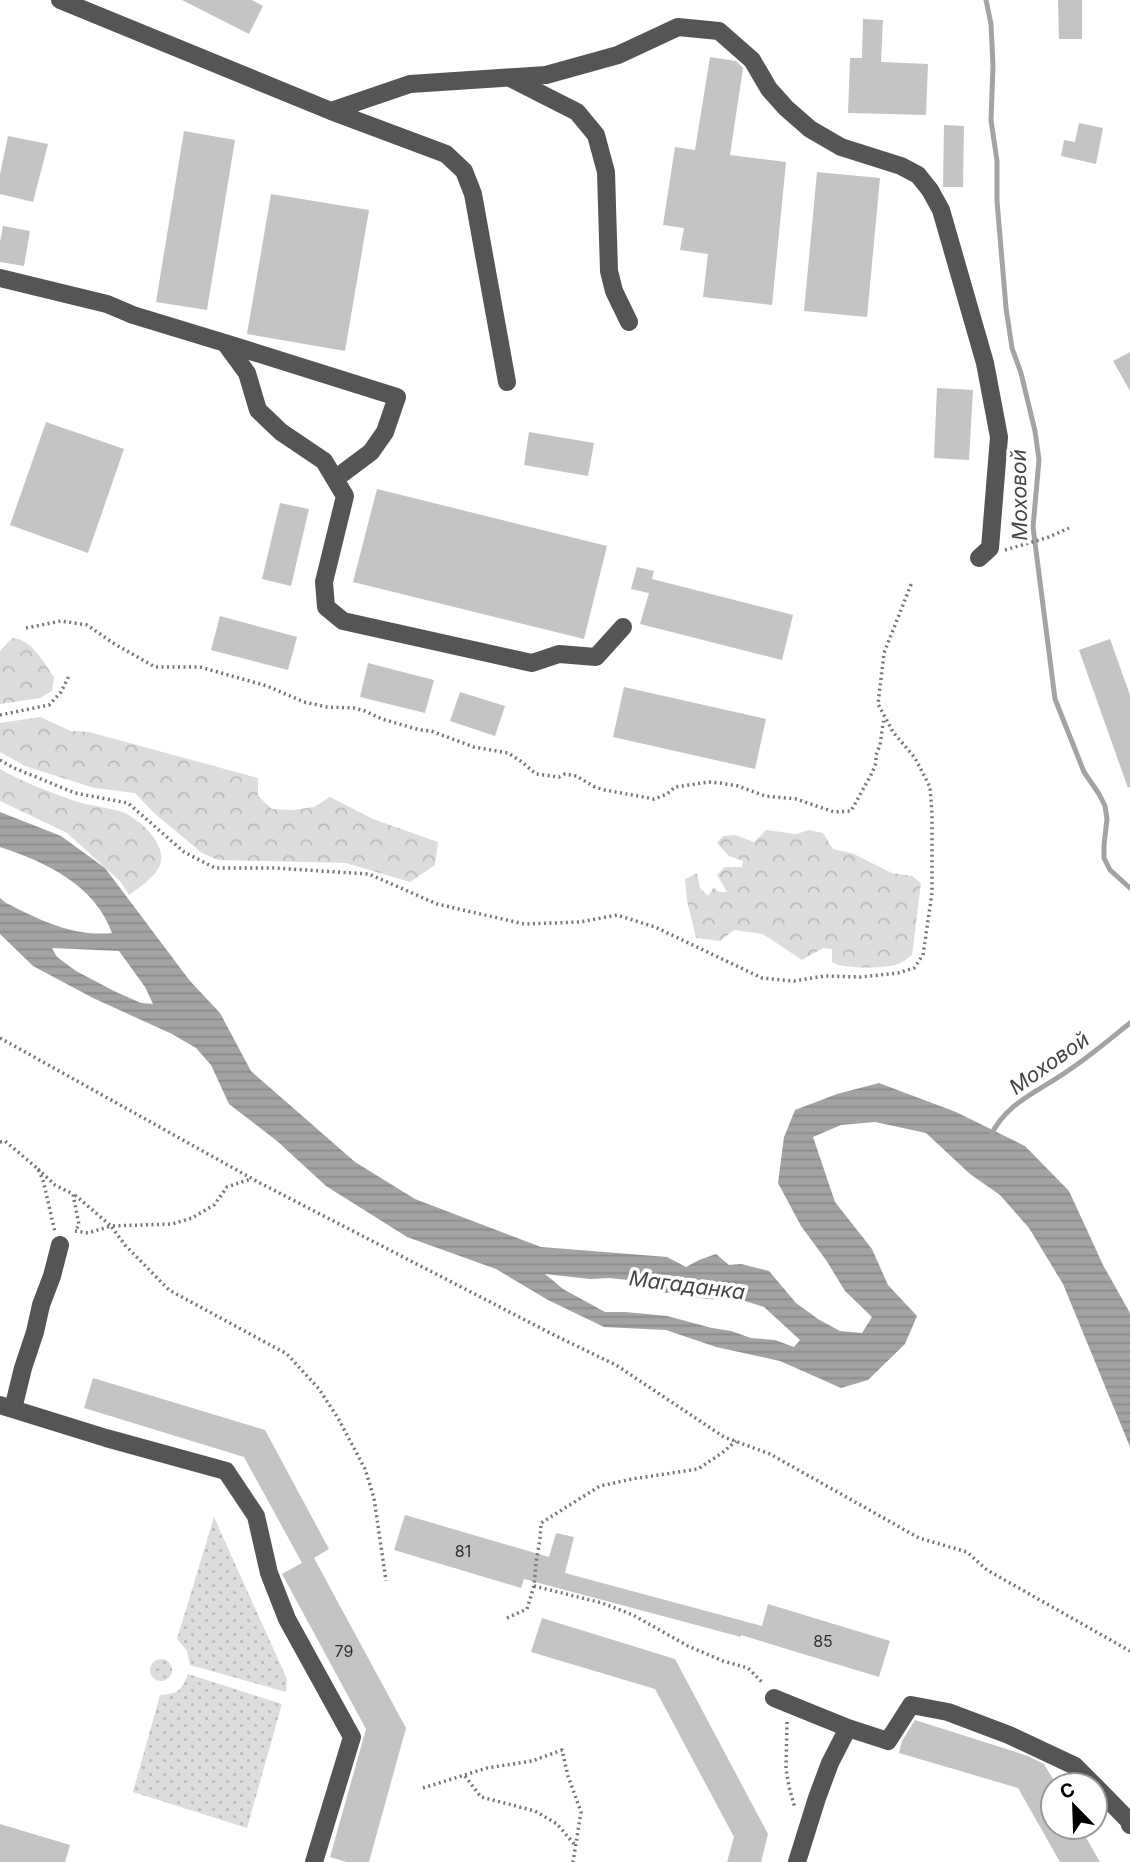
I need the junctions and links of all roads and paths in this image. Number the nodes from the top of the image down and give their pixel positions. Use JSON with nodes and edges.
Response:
{"nodes":[{"id":1,"x":60,"y":0,"type":"edge"},
{"id":2,"x":510,"y":78,"type":"junction"},
{"id":3,"x":331,"y":111,"type":"junction"},
{"id":4,"x":0,"y":278,"type":"edge"},
{"id":5,"x":629,"y":322,"type":"dead end"},
{"id":6,"x":225,"y":343,"type":"junction"},
{"id":7,"x":507,"y":382,"type":"dead end"},
{"id":8,"x":335,"y":479,"type":"junction"},
{"id":9,"x":1069,"y":528,"type":"dead end"},
{"id":10,"x":979,"y":558,"type":"joint"},
{"id":11,"x":912,"y":582,"type":"dead end"},
{"id":12,"x":623,"y":627,"type":"dead end"},
{"id":13,"x":26,"y":628,"type":"dead end"},
{"id":14,"x":69,"y":677,"type":"dead end"},
{"id":15,"x":0,"y":715,"type":"edge"},
{"id":16,"x":884,"y":715,"type":"junction"},
{"id":17,"x":0,"y":760,"type":"edge"},
{"id":18,"x":0,"y":1038,"type":"edge"},
{"id":19,"x":0,"y":1142,"type":"edge"},
{"id":20,"x":38,"y":1169,"type":"junction"},
{"id":21,"x":252,"y":1178,"type":"junction"},
{"id":22,"x":73,"y":1194,"type":"junction"},
{"id":23,"x":111,"y":1226,"type":"junction"},
{"id":24,"x":75,"y":1231,"type":"junction"},
{"id":25,"x":62,"y":1242,"type":"junction"},
{"id":26,"x":7,"y":1407,"type":"edge"},
{"id":27,"x":736,"y":1441,"type":"junction"},
{"id":28,"x":386,"y":1581,"type":"dead end"},
{"id":29,"x":534,"y":1586,"type":"junction"},
{"id":30,"x":507,"y":1618,"type":"dead end"},
{"id":31,"x":1130,"y":1651,"type":"edge"},
{"id":32,"x":774,"y":1698,"type":"junction"},
{"id":33,"x":848,"y":1728,"type":"junction"},
{"id":34,"x":1080,"y":1771,"type":"edge"},
{"id":35,"x":464,"y":1775,"type":"junction"},
{"id":36,"x":423,"y":1788,"type":"dead end"},
{"id":37,"x":1109,"y":1801,"type":"edge"},
{"id":38,"x":1130,"y":1825,"type":"edge"},
{"id":39,"x":807,"y":1831,"type":"junction"},
{"id":40,"x":575,"y":1845,"type":"junction"},
{"id":41,"x":314,"y":1862,"type":"edge"},
{"id":42,"x":573,"y":1862,"type":"edge"},
{"id":43,"x":797,"y":1862,"type":"edge"}],
"edges":[{"from":1,"to":3,"type":"lane"},
{"from":2,"to":3,"type":"lane"},
{"from":2,"to":5,"type":"lane"},
{"from":2,"to":10,"type":"lane"},
{"from":3,"to":7,"type":"lane"},
{"from":4,"to":6,"type":"lane"},
{"from":6,"to":8,"type":"lane"},
{"from":6,"to":8,"type":"lane"},
{"from":8,"to":12,"type":"lane"},
{"from":9,"to":10,"type":"path"},
{"from":11,"to":16,"type":"path"},
{"from":13,"to":16,"type":"path"},
{"from":14,"to":15,"type":"path"},
{"from":16,"to":17,"type":"path"},
{"from":18,"to":21,"type":"path"},
{"from":19,"to":20,"type":"path"},
{"from":20,"to":22,"type":"path"},
{"from":20,"to":25,"type":"path"},
{"from":21,"to":23,"type":"path"},
{"from":21,"to":27,"type":"path"},
{"from":22,"to":23,"type":"path"},
{"from":22,"to":24,"type":"path"},
{"from":23,"to":24,"type":"path"},
{"from":23,"to":28,"type":"path"},
{"from":24,"to":25,"type":"path"},
{"from":25,"to":26,"type":"lane"},
{"from":26,"to":41,"type":"lane"},
{"from":27,"to":29,"type":"path"},
{"from":27,"to":31,"type":"path"},
{"from":29,"to":30,"type":"path"},
{"from":29,"to":32,"type":"path"},
{"from":32,"to":33,"type":"lane"},
{"from":32,"to":39,"type":"path"},
{"from":33,"to":34,"type":"lane"},
{"from":33,"to":39,"type":"lane"},
{"from":35,"to":36,"type":"path"},
{"from":35,"to":40,"type":"path"},
{"from":35,"to":40,"type":"path"},
{"from":37,"to":38,"type":"lane"},
{"from":39,"to":43,"type":"lane"},
{"from":40,"to":42,"type":"path"}]}
